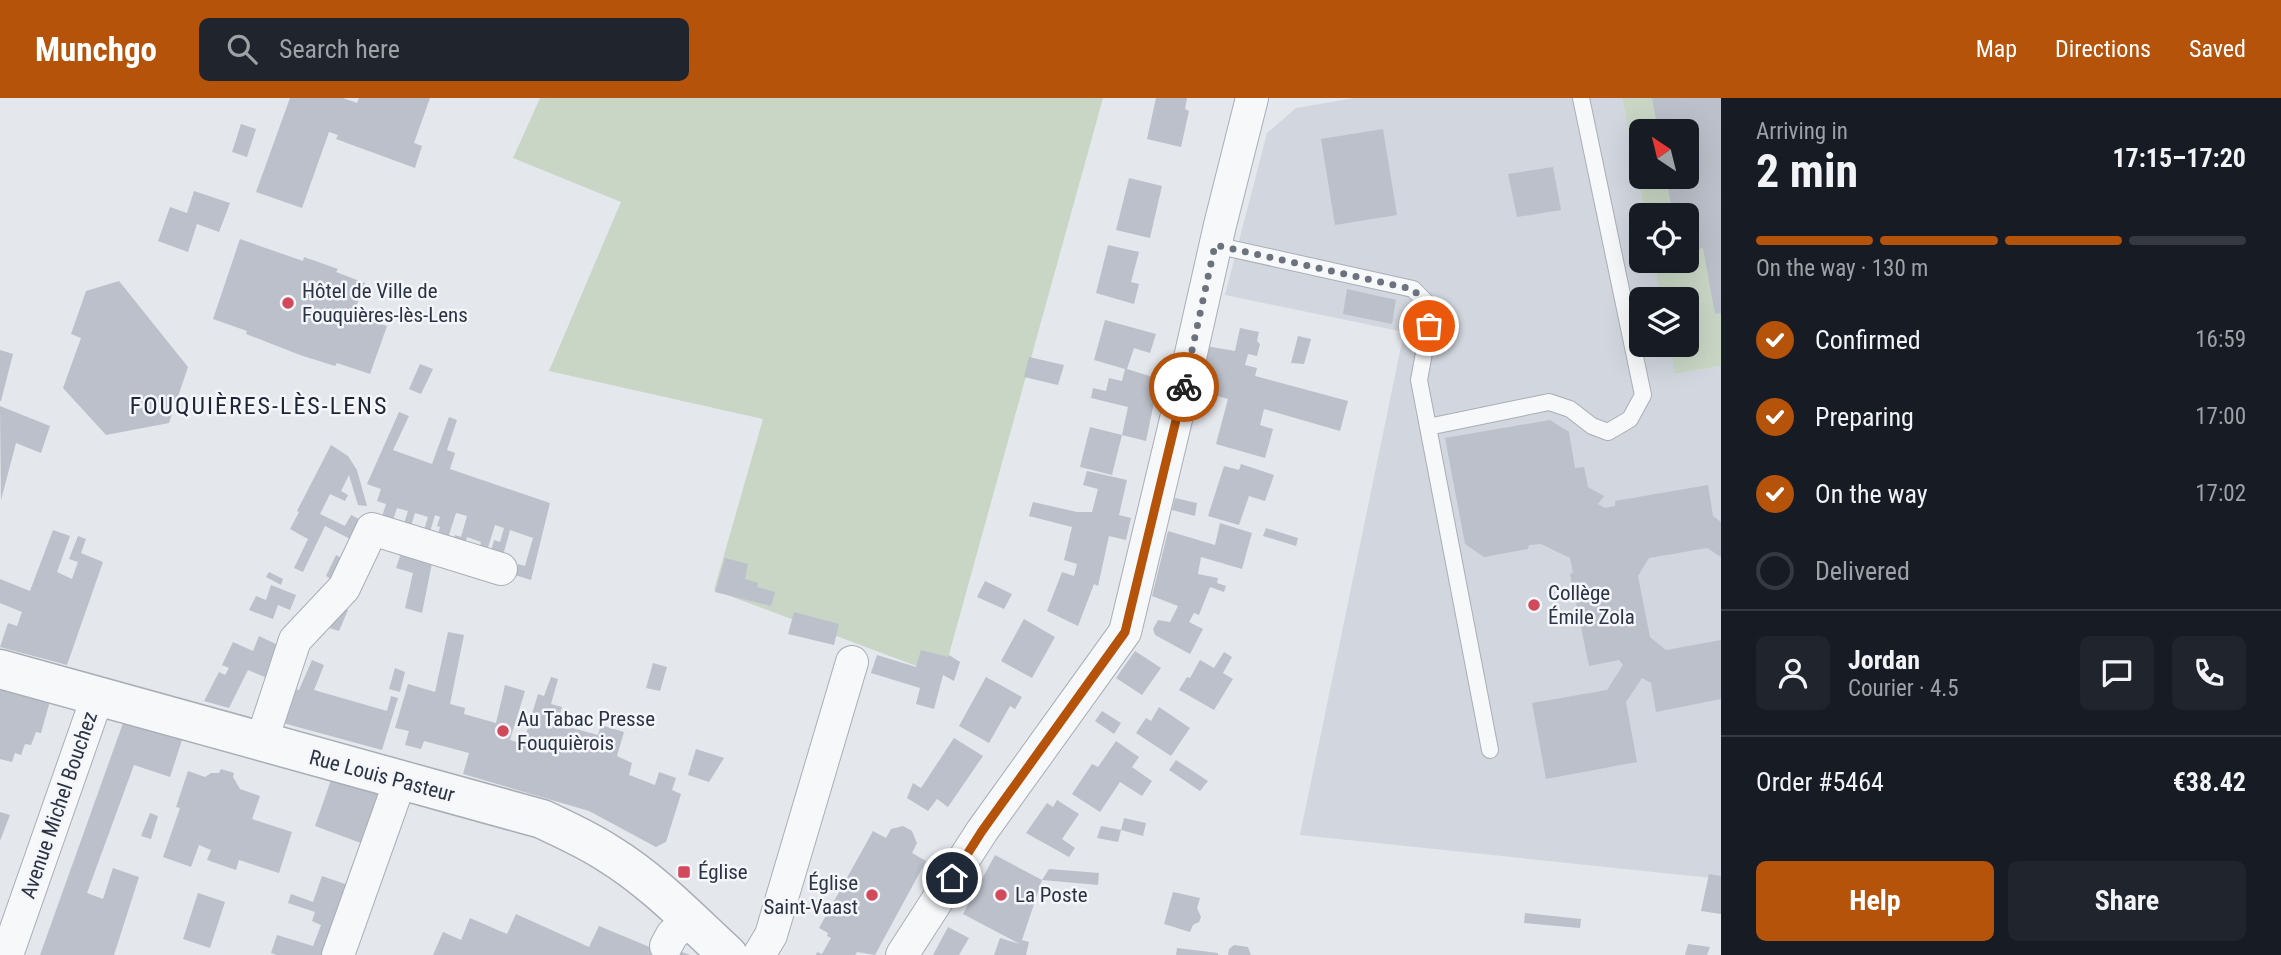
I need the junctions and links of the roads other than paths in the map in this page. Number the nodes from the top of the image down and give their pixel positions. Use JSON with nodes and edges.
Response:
{"nodes":[{"id":1,"x":1252,"y":98,"type":"edge"},
{"id":2,"x":1581,"y":98,"type":"edge"},
{"id":3,"x":1215,"y":245,"type":"junction"},
{"id":4,"x":1428,"y":427,"type":"junction"},
{"id":5,"x":501,"y":569,"type":"dead end"},
{"id":6,"x":852,"y":662,"type":"dead end"},
{"id":7,"x":0,"y":668,"type":"edge"},
{"id":8,"x":98,"y":695,"type":"junction"},
{"id":9,"x":261,"y":743,"type":"junction"},
{"id":10,"x":1490,"y":750,"type":"dead end"},
{"id":11,"x":400,"y":781,"type":"junction"},
{"id":12,"x":6,"y":955,"type":"edge"},
{"id":13,"x":338,"y":955,"type":"edge"},
{"id":14,"x":728,"y":955,"type":"edge"},
{"id":15,"x":759,"y":955,"type":"edge"},
{"id":16,"x":902,"y":955,"type":"edge"}],
"edges":[{"from":1,"to":3,"type":"street"},
{"from":2,"to":4,"type":"lane"},
{"from":3,"to":4,"type":"lane"},
{"from":3,"to":16,"type":"street"},
{"from":4,"to":10,"type":"lane"},
{"from":5,"to":9,"type":"street"},
{"from":6,"to":15,"type":"street"},
{"from":7,"to":8,"type":"street","name":"Rue Louis Pasteur"},
{"from":8,"to":9,"type":"street","name":"Rue Louis Pasteur"},
{"from":8,"to":12,"type":"street","name":"Avenue Michel Bouchez"},
{"from":9,"to":11,"type":"street","name":"Rue Louis Pasteur"},
{"from":11,"to":13,"type":"street"},
{"from":11,"to":14,"type":"street","name":"Rue Louis Pasteur"}]}
